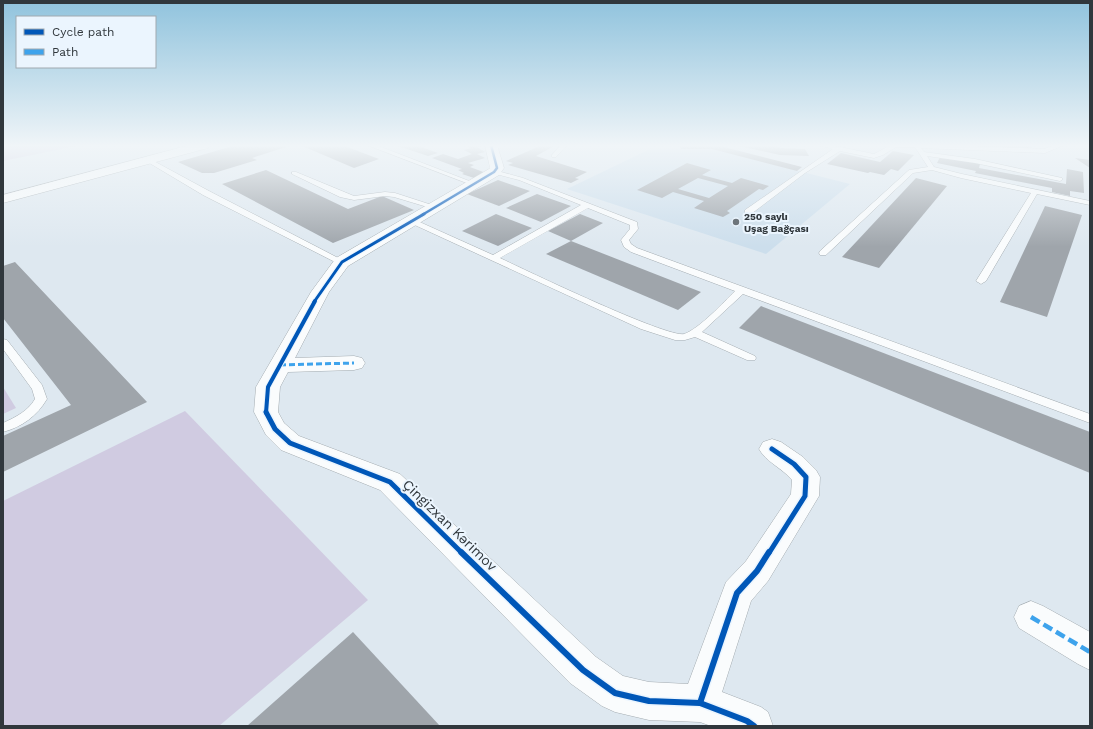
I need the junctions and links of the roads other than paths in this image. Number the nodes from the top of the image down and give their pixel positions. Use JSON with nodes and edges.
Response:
{"nodes":[{"id":1,"x":77,"y":179,"type":"edge"},
{"id":2,"x":181,"y":179,"type":"edge"},
{"id":3,"x":307,"y":179,"type":"edge"},
{"id":4,"x":482,"y":179,"type":"edge"},
{"id":5,"x":521,"y":179,"type":"edge"},
{"id":6,"x":793,"y":179,"type":"edge"},
{"id":7,"x":902,"y":179,"type":"edge"},
{"id":8,"x":979,"y":179,"type":"edge"},
{"id":9,"x":1035,"y":192,"type":"junction"},
{"id":10,"x":3,"y":199,"type":"edge"},
{"id":11,"x":1090,"y":203,"type":"edge"},
{"id":12,"x":587,"y":205,"type":"junction"},
{"id":13,"x":434,"y":207,"type":"junction"},
{"id":14,"x":748,"y":212,"type":"dead end"},
{"id":15,"x":410,"y":221,"type":"junction"},
{"id":16,"x":823,"y":253,"type":"dead end"},
{"id":17,"x":494,"y":258,"type":"junction"},
{"id":18,"x":342,"y":262,"type":"junction"},
{"id":19,"x":981,"y":281,"type":"dead end"},
{"id":20,"x":742,"y":289,"type":"junction"},
{"id":21,"x":695,"y":334,"type":"junction"},
{"id":22,"x":3,"y":342,"type":"edge"},
{"id":23,"x":751,"y":358,"type":"dead end"},
{"id":24,"x":354,"y":363,"type":"dead end"},
{"id":25,"x":280,"y":365,"type":"junction"},
{"id":26,"x":1090,"y":419,"type":"edge"},
{"id":27,"x":3,"y":428,"type":"edge"},
{"id":28,"x":772,"y":449,"type":"dead end"},
{"id":29,"x":1031,"y":617,"type":"dead end"},
{"id":30,"x":1090,"y":652,"type":"edge"},
{"id":31,"x":700,"y":703,"type":"junction"},
{"id":32,"x":754,"y":726,"type":"edge"}],
"edges":[{"from":1,"to":10,"type":"street"},
{"from":2,"to":18,"type":"lane"},
{"from":3,"to":13,"type":"lane"},
{"from":4,"to":13,"type":"street","name":"Çingizxan Kərimov"},
{"from":5,"to":12,"type":"lane"},
{"from":6,"to":14,"type":"lane"},
{"from":7,"to":16,"type":"lane"},
{"from":8,"to":9,"type":"lane"},
{"from":9,"to":11,"type":"lane"},
{"from":9,"to":19,"type":"lane"},
{"from":12,"to":17,"type":"lane"},
{"from":12,"to":20,"type":"lane"},
{"from":13,"to":15,"type":"street","name":"Çingizxan Kərimov"},
{"from":15,"to":17,"type":"lane"},
{"from":15,"to":18,"type":"street","name":"Çingizxan Kərimov"},
{"from":17,"to":21,"type":"lane"},
{"from":18,"to":25,"type":"street","name":"Çingizxan Kərimov"},
{"from":20,"to":21,"type":"lane"},
{"from":20,"to":26,"type":"lane"},
{"from":21,"to":23,"type":"lane"},
{"from":22,"to":27,"type":"lane"},
{"from":24,"to":25,"type":"street"},
{"from":25,"to":31,"type":"street","name":"Çingizxan Kərimov"},
{"from":28,"to":31,"type":"street"},
{"from":29,"to":30,"type":"street"},
{"from":31,"to":32,"type":"street","name":"Çingizxan Kərimov"}]}
